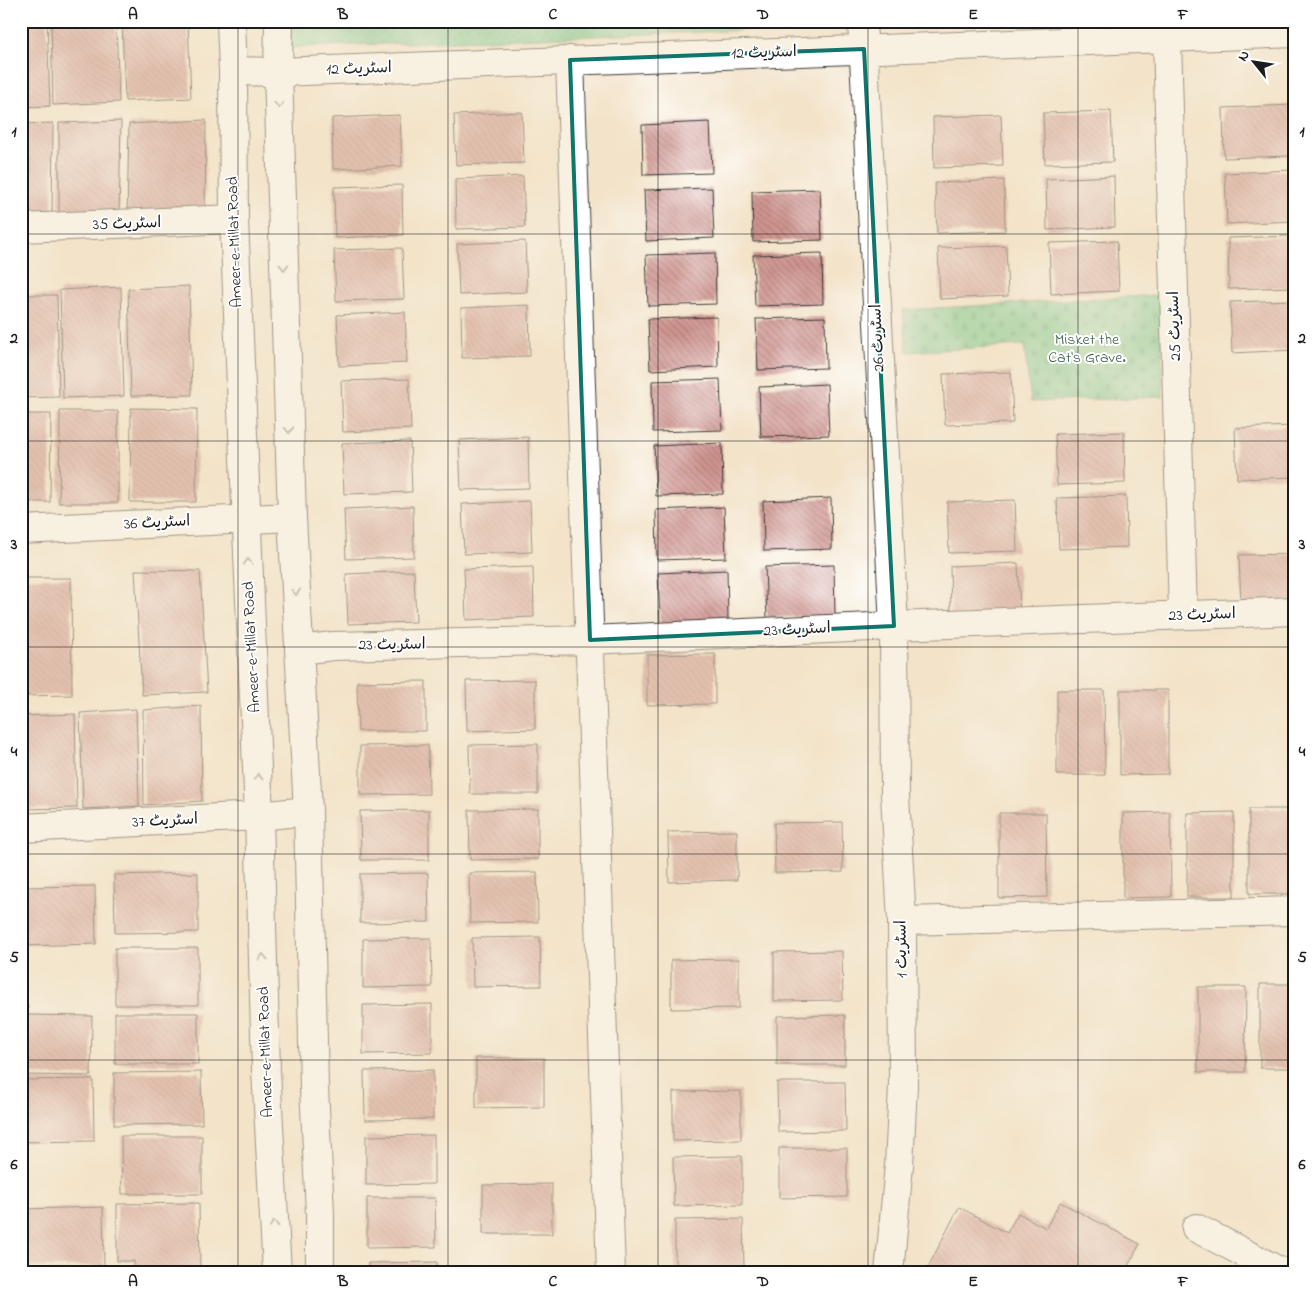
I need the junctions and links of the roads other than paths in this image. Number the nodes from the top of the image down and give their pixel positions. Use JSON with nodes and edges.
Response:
{"nodes":[{"id":1,"x":231,"y":21,"type":"edge"},
{"id":2,"x":279,"y":21,"type":"edge"},
{"id":3,"x":862,"y":21,"type":"edge"},
{"id":4,"x":1295,"y":33,"type":"edge"},
{"id":5,"x":1167,"y":38,"type":"junction"},
{"id":6,"x":864,"y":49,"type":"junction"},
{"id":7,"x":570,"y":60,"type":"junction"},
{"id":8,"x":233,"y":71,"type":"junction"},
{"id":9,"x":278,"y":72,"type":"junction"},
{"id":10,"x":234,"y":220,"type":"junction"},
{"id":11,"x":21,"y":228,"type":"edge"},
{"id":12,"x":292,"y":517,"type":"junction"},
{"id":13,"x":246,"y":519,"type":"junction"},
{"id":14,"x":21,"y":530,"type":"edge"},
{"id":15,"x":1295,"y":611,"type":"edge"},
{"id":16,"x":1183,"y":615,"type":"junction"},
{"id":17,"x":894,"y":626,"type":"junction"},
{"id":18,"x":590,"y":640,"type":"junction"},
{"id":19,"x":299,"y":650,"type":"junction"},
{"id":20,"x":308,"y":811,"type":"junction"},
{"id":21,"x":259,"y":816,"type":"junction"},
{"id":22,"x":21,"y":828,"type":"edge"},
{"id":23,"x":1295,"y":911,"type":"edge"},
{"id":24,"x":902,"y":922,"type":"junction"},
{"id":25,"x":1196,"y":1228,"type":"dead end"},
{"id":26,"x":277,"y":1273,"type":"edge"},
{"id":27,"x":320,"y":1273,"type":"edge"},
{"id":28,"x":611,"y":1273,"type":"edge"},
{"id":29,"x":889,"y":1273,"type":"edge"},
{"id":30,"x":1283,"y":1273,"type":"edge"}],
"edges":[{"from":1,"to":8,"type":"street","name":"Ameer-e-Millat Road"},
{"from":2,"to":9,"type":"street"},
{"from":3,"to":6,"type":"street"},
{"from":4,"to":5,"type":"street","name":"اسٹریٹ 12"},
{"from":5,"to":6,"type":"street","name":"اسٹریٹ 12"},
{"from":5,"to":16,"type":"street","name":"اسٹریٹ 25"},
{"from":6,"to":7,"type":"street","name":"اسٹریٹ 12"},
{"from":6,"to":17,"type":"street","name":"اسٹریٹ 26"},
{"from":7,"to":9,"type":"street","name":"اسٹریٹ 12"},
{"from":7,"to":18,"type":"street"},
{"from":8,"to":9,"type":"street","name":"اسٹریٹ 12"},
{"from":8,"to":10,"type":"street","name":"Ameer-e-Millat Road"},
{"from":9,"to":12,"type":"street","one_way":true},
{"from":10,"to":11,"type":"street","name":"اسٹریٹ 35"},
{"from":10,"to":13,"type":"street","name":"Ameer-e-Millat Road"},
{"from":12,"to":13,"type":"street","name":"اسٹریٹ 36"},
{"from":12,"to":19,"type":"street","one_way":true},
{"from":13,"to":14,"type":"street","name":"اسٹریٹ 36"},
{"from":21,"to":13,"type":"street","name":"Ameer-e-Millat Road","one_way":true},
{"from":15,"to":16,"type":"street","name":"اسٹریٹ 23"},
{"from":16,"to":17,"type":"street","name":"اسٹریٹ 23"},
{"from":17,"to":18,"type":"street","name":"اسٹریٹ 23"},
{"from":17,"to":24,"type":"street","name":"اسٹریٹ 1"},
{"from":18,"to":19,"type":"street","name":"اسٹریٹ 23"},
{"from":18,"to":28,"type":"street"},
{"from":19,"to":20,"type":"street"},
{"from":20,"to":21,"type":"street","name":"اسٹریٹ 37"},
{"from":20,"to":27,"type":"street"},
{"from":21,"to":22,"type":"street","name":"اسٹریٹ 37"},
{"from":26,"to":21,"type":"street","name":"Ameer-e-Millat Road","one_way":true},
{"from":23,"to":24,"type":"street"},
{"from":24,"to":29,"type":"street","name":"اسٹریٹ 1"},
{"from":25,"to":30,"type":"street"}]}
